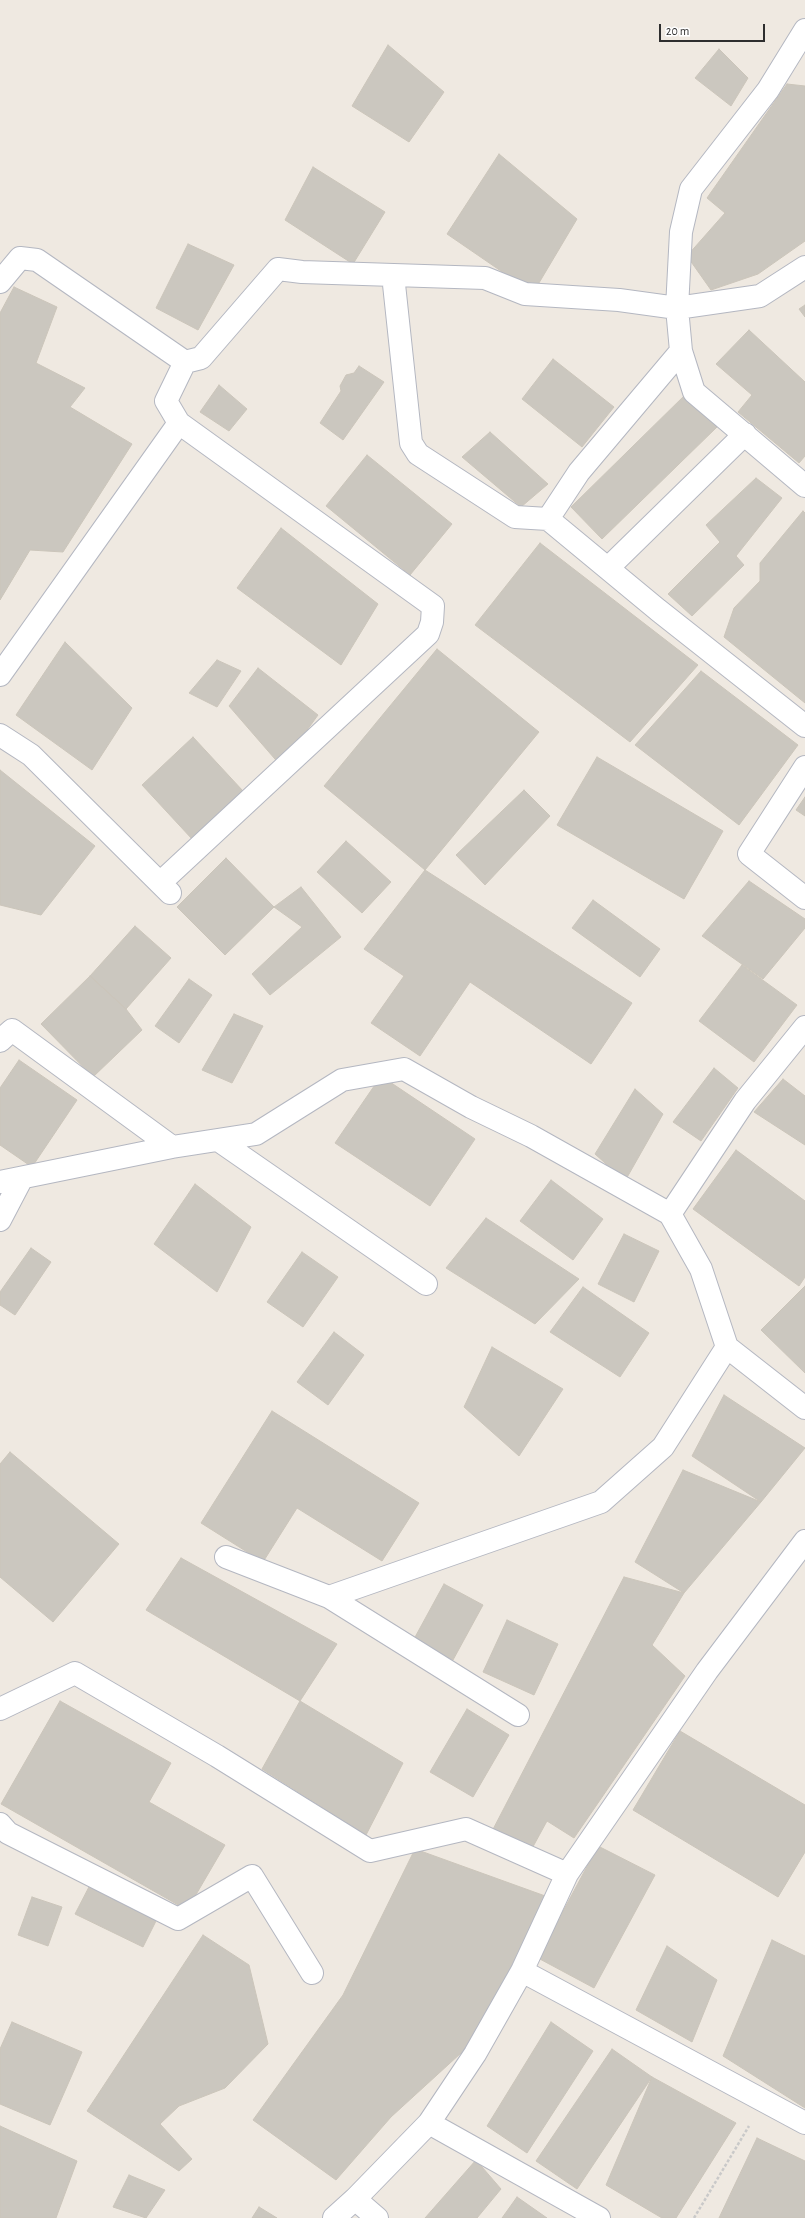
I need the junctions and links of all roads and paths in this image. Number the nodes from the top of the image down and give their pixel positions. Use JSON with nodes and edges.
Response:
{"nodes":[{"id":1,"x":805,"y":30,"type":"edge"},
{"id":2,"x":805,"y":268,"type":"edge"},
{"id":3,"x":393,"y":275,"type":"junction"},
{"id":4,"x":0,"y":282,"type":"edge"},
{"id":5,"x":677,"y":308,"type":"junction"},
{"id":6,"x":681,"y":351,"type":"junction"},
{"id":7,"x":185,"y":362,"type":"junction"},
{"id":8,"x":179,"y":424,"type":"junction"},
{"id":9,"x":745,"y":434,"type":"junction"},
{"id":10,"x":805,"y":486,"type":"edge"},
{"id":11,"x":548,"y":519,"type":"junction"},
{"id":12,"x":608,"y":568,"type":"junction"},
{"id":13,"x":0,"y":675,"type":"edge"},
{"id":14,"x":805,"y":726,"type":"edge"},
{"id":15,"x":0,"y":735,"type":"edge"},
{"id":16,"x":805,"y":767,"type":"edge"},
{"id":17,"x":805,"y":898,"type":"edge"},
{"id":18,"x":805,"y":1027,"type":"edge"},
{"id":19,"x":0,"y":1041,"type":"edge"},
{"id":20,"x":218,"y":1140,"type":"junction"},
{"id":21,"x":172,"y":1147,"type":"junction"},
{"id":22,"x":22,"y":1178,"type":"junction"},
{"id":23,"x":0,"y":1182,"type":"edge"},
{"id":24,"x":670,"y":1214,"type":"junction"},
{"id":25,"x":0,"y":1220,"type":"edge"},
{"id":26,"x":426,"y":1284,"type":"dead end"},
{"id":27,"x":727,"y":1348,"type":"junction"},
{"id":28,"x":805,"y":1408,"type":"edge"},
{"id":29,"x":805,"y":1541,"type":"edge"},
{"id":30,"x":226,"y":1557,"type":"dead end"},
{"id":31,"x":329,"y":1597,"type":"junction"},
{"id":32,"x":0,"y":1709,"type":"edge"},
{"id":33,"x":518,"y":1715,"type":"dead end"},
{"id":34,"x":0,"y":1824,"type":"edge"},
{"id":35,"x":567,"y":1874,"type":"junction"},
{"id":36,"x":522,"y":1971,"type":"junction"},
{"id":37,"x":312,"y":1973,"type":"dead end"},
{"id":38,"x":764,"y":2100,"type":"junction"},
{"id":39,"x":429,"y":2123,"type":"junction"},
{"id":40,"x":805,"y":2123,"type":"edge"},
{"id":41,"x":354,"y":2199,"type":"junction"},
{"id":42,"x":334,"y":2218,"type":"edge"},
{"id":43,"x":377,"y":2218,"type":"edge"},
{"id":44,"x":599,"y":2218,"type":"edge"},
{"id":45,"x":694,"y":2218,"type":"edge"}],
"edges":[{"from":1,"to":5,"type":"street"},
{"from":2,"to":5,"type":"street"},
{"from":3,"to":5,"type":"street"},
{"from":3,"to":7,"type":"street"},
{"from":3,"to":11,"type":"street"},
{"from":4,"to":7,"type":"street"},
{"from":5,"to":6,"type":"street"},
{"from":6,"to":9,"type":"street"},
{"from":6,"to":11,"type":"street"},
{"from":7,"to":8,"type":"street"},
{"from":8,"to":13,"type":"street"},
{"from":8,"to":15,"type":"street"},
{"from":9,"to":10,"type":"street"},
{"from":9,"to":12,"type":"street"},
{"from":11,"to":12,"type":"street"},
{"from":12,"to":14,"type":"street"},
{"from":16,"to":17,"type":"street"},
{"from":18,"to":24,"type":"street"},
{"from":19,"to":21,"type":"street"},
{"from":20,"to":21,"type":"street"},
{"from":20,"to":24,"type":"street"},
{"from":20,"to":26,"type":"street"},
{"from":21,"to":22,"type":"street"},
{"from":22,"to":23,"type":"street"},
{"from":22,"to":25,"type":"street"},
{"from":24,"to":27,"type":"street"},
{"from":27,"to":28,"type":"street"},
{"from":27,"to":31,"type":"street"},
{"from":29,"to":35,"type":"street"},
{"from":30,"to":31,"type":"street"},
{"from":31,"to":33,"type":"street"},
{"from":32,"to":35,"type":"street"},
{"from":34,"to":37,"type":"street"},
{"from":35,"to":36,"type":"street"},
{"from":36,"to":38,"type":"street"},
{"from":36,"to":39,"type":"street"},
{"from":38,"to":40,"type":"street"},
{"from":38,"to":45,"type":"path"},
{"from":39,"to":41,"type":"street"},
{"from":39,"to":44,"type":"street"},
{"from":41,"to":42,"type":"street"},
{"from":41,"to":43,"type":"street"}]}
